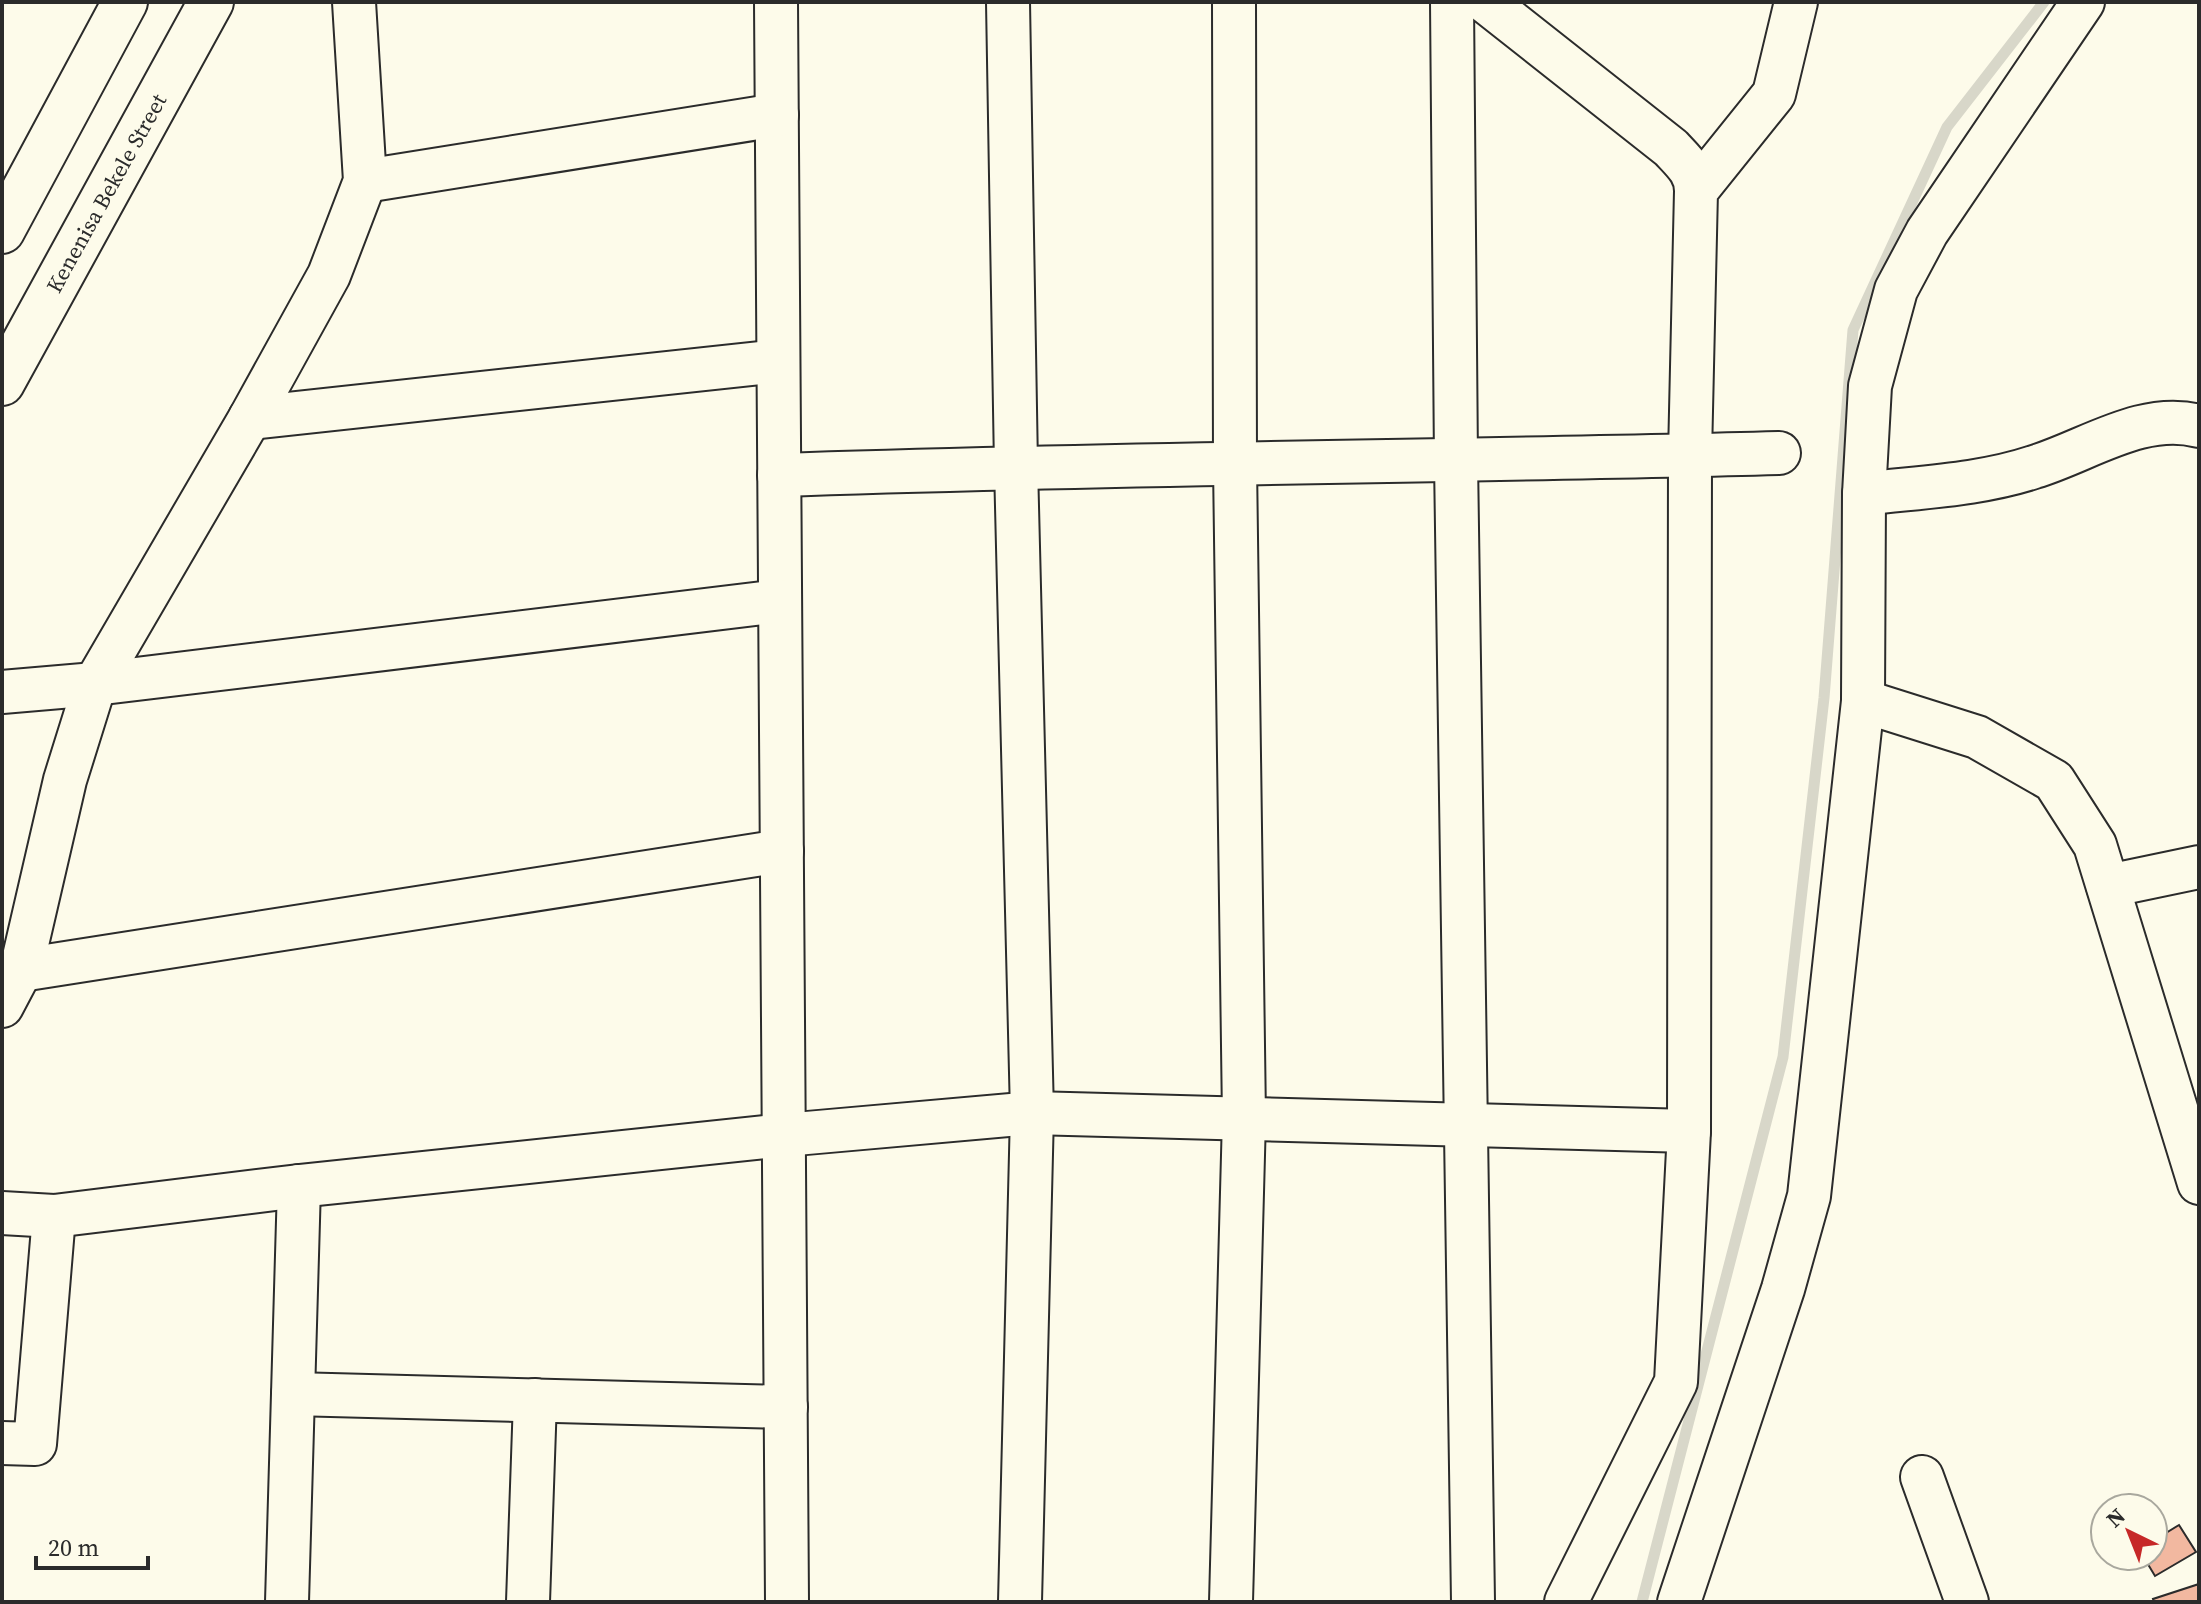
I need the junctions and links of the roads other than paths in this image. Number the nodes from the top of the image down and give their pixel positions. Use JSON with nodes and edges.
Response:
{"nodes":[{"id":1,"x":125,"y":2,"type":"edge"},
{"id":2,"x":211,"y":2,"type":"edge"},
{"id":3,"x":354,"y":2,"type":"edge"},
{"id":4,"x":776,"y":2,"type":"edge"},
{"id":5,"x":1008,"y":2,"type":"edge"},
{"id":6,"x":1234,"y":2,"type":"edge"},
{"id":7,"x":1452,"y":2,"type":"edge"},
{"id":8,"x":1486,"y":2,"type":"edge"},
{"id":9,"x":1796,"y":2,"type":"edge"},
{"id":10,"x":2083,"y":2,"type":"edge"},
{"id":11,"x":777,"y":115,"type":"junction"},
{"id":12,"x":17,"y":172,"type":"edge"},
{"id":13,"x":365,"y":181,"type":"junction"},
{"id":14,"x":1698,"y":188,"type":"junction"},
{"id":15,"x":2,"y":231,"type":"edge"},
{"id":16,"x":778,"y":361,"type":"junction"},
{"id":17,"x":2,"y":383,"type":"edge"},
{"id":18,"x":250,"y":418,"type":"junction"},
{"id":19,"x":2199,"y":426,"type":"edge"},
{"id":20,"x":1779,"y":453,"type":"dead end"},
{"id":21,"x":1690,"y":455,"type":"junction"},
{"id":22,"x":1456,"y":461,"type":"junction"},
{"id":23,"x":1235,"y":465,"type":"junction"},
{"id":24,"x":1016,"y":466,"type":"junction"},
{"id":25,"x":779,"y":475,"type":"junction"},
{"id":26,"x":1864,"y":494,"type":"junction"},
{"id":27,"x":780,"y":601,"type":"junction"},
{"id":28,"x":95,"y":684,"type":"junction"},
{"id":29,"x":2,"y":692,"type":"edge"},
{"id":30,"x":1863,"y":701,"type":"junction"},
{"id":31,"x":782,"y":851,"type":"junction"},
{"id":32,"x":2199,"y":867,"type":"edge"},
{"id":33,"x":2108,"y":886,"type":"junction"},
{"id":34,"x":21,"y":970,"type":"junction"},
{"id":35,"x":2,"y":1006,"type":"edge"},
{"id":36,"x":1032,"y":1113,"type":"junction"},
{"id":37,"x":1244,"y":1118,"type":"junction"},
{"id":38,"x":1465,"y":1126,"type":"junction"},
{"id":39,"x":1689,"y":1131,"type":"junction"},
{"id":40,"x":784,"y":1135,"type":"junction"},
{"id":41,"x":2199,"y":1183,"type":"edge"},
{"id":42,"x":299,"y":1186,"type":"junction"},
{"id":43,"x":2,"y":1213,"type":"edge"},
{"id":44,"x":54,"y":1216,"type":"junction"},
{"id":45,"x":293,"y":1394,"type":"junction"},
{"id":46,"x":535,"y":1400,"type":"junction"},
{"id":47,"x":786,"y":1407,"type":"junction"},
{"id":48,"x":2,"y":1443,"type":"edge"},
{"id":49,"x":1922,"y":1477,"type":"dead end"},
{"id":50,"x":287,"y":1602,"type":"edge"},
{"id":51,"x":528,"y":1602,"type":"edge"},
{"id":52,"x":787,"y":1602,"type":"edge"},
{"id":53,"x":1020,"y":1602,"type":"edge"},
{"id":54,"x":1231,"y":1602,"type":"edge"},
{"id":55,"x":1473,"y":1602,"type":"edge"},
{"id":56,"x":1566,"y":1602,"type":"edge"},
{"id":57,"x":1679,"y":1602,"type":"edge"},
{"id":58,"x":1967,"y":1602,"type":"edge"}],
"edges":[{"from":1,"to":12,"type":"main road"},
{"from":2,"to":17,"type":"main road","name":"Kenenisa Bekele Street"},
{"from":3,"to":13,"type":"street"},
{"from":4,"to":11,"type":"street"},
{"from":5,"to":24,"type":"street"},
{"from":6,"to":23,"type":"street"},
{"from":7,"to":22,"type":"street"},
{"from":8,"to":14,"type":"street"},
{"from":9,"to":14,"type":"street"},
{"from":10,"to":26,"type":"street"},
{"from":11,"to":13,"type":"street"},
{"from":11,"to":16,"type":"street"},
{"from":12,"to":15,"type":"main road"},
{"from":13,"to":18,"type":"street"},
{"from":14,"to":21,"type":"street"},
{"from":16,"to":18,"type":"street"},
{"from":16,"to":25,"type":"street"},
{"from":18,"to":28,"type":"street"},
{"from":19,"to":26,"type":"street"},
{"from":20,"to":21,"type":"street"},
{"from":21,"to":22,"type":"street"},
{"from":21,"to":39,"type":"street"},
{"from":22,"to":23,"type":"street"},
{"from":22,"to":38,"type":"street"},
{"from":23,"to":24,"type":"street"},
{"from":23,"to":37,"type":"street"},
{"from":24,"to":25,"type":"street"},
{"from":24,"to":36,"type":"street"},
{"from":25,"to":27,"type":"street"},
{"from":26,"to":30,"type":"street"},
{"from":27,"to":28,"type":"street"},
{"from":27,"to":31,"type":"street"},
{"from":28,"to":29,"type":"street"},
{"from":28,"to":34,"type":"street"},
{"from":30,"to":33,"type":"street"},
{"from":30,"to":57,"type":"street"},
{"from":31,"to":34,"type":"street"},
{"from":31,"to":40,"type":"street"},
{"from":32,"to":33,"type":"street"},
{"from":33,"to":41,"type":"street"},
{"from":34,"to":35,"type":"street"},
{"from":36,"to":37,"type":"street"},
{"from":36,"to":40,"type":"street"},
{"from":36,"to":53,"type":"street"},
{"from":37,"to":38,"type":"street"},
{"from":37,"to":54,"type":"street"},
{"from":38,"to":39,"type":"street"},
{"from":38,"to":55,"type":"street"},
{"from":39,"to":56,"type":"street"},
{"from":40,"to":42,"type":"street"},
{"from":40,"to":47,"type":"street"},
{"from":42,"to":44,"type":"street"},
{"from":42,"to":45,"type":"street"},
{"from":43,"to":44,"type":"street"},
{"from":44,"to":48,"type":"street"},
{"from":45,"to":46,"type":"street"},
{"from":45,"to":50,"type":"street"},
{"from":46,"to":47,"type":"street"},
{"from":46,"to":51,"type":"street"},
{"from":47,"to":52,"type":"street"},
{"from":49,"to":58,"type":"street"}]}
